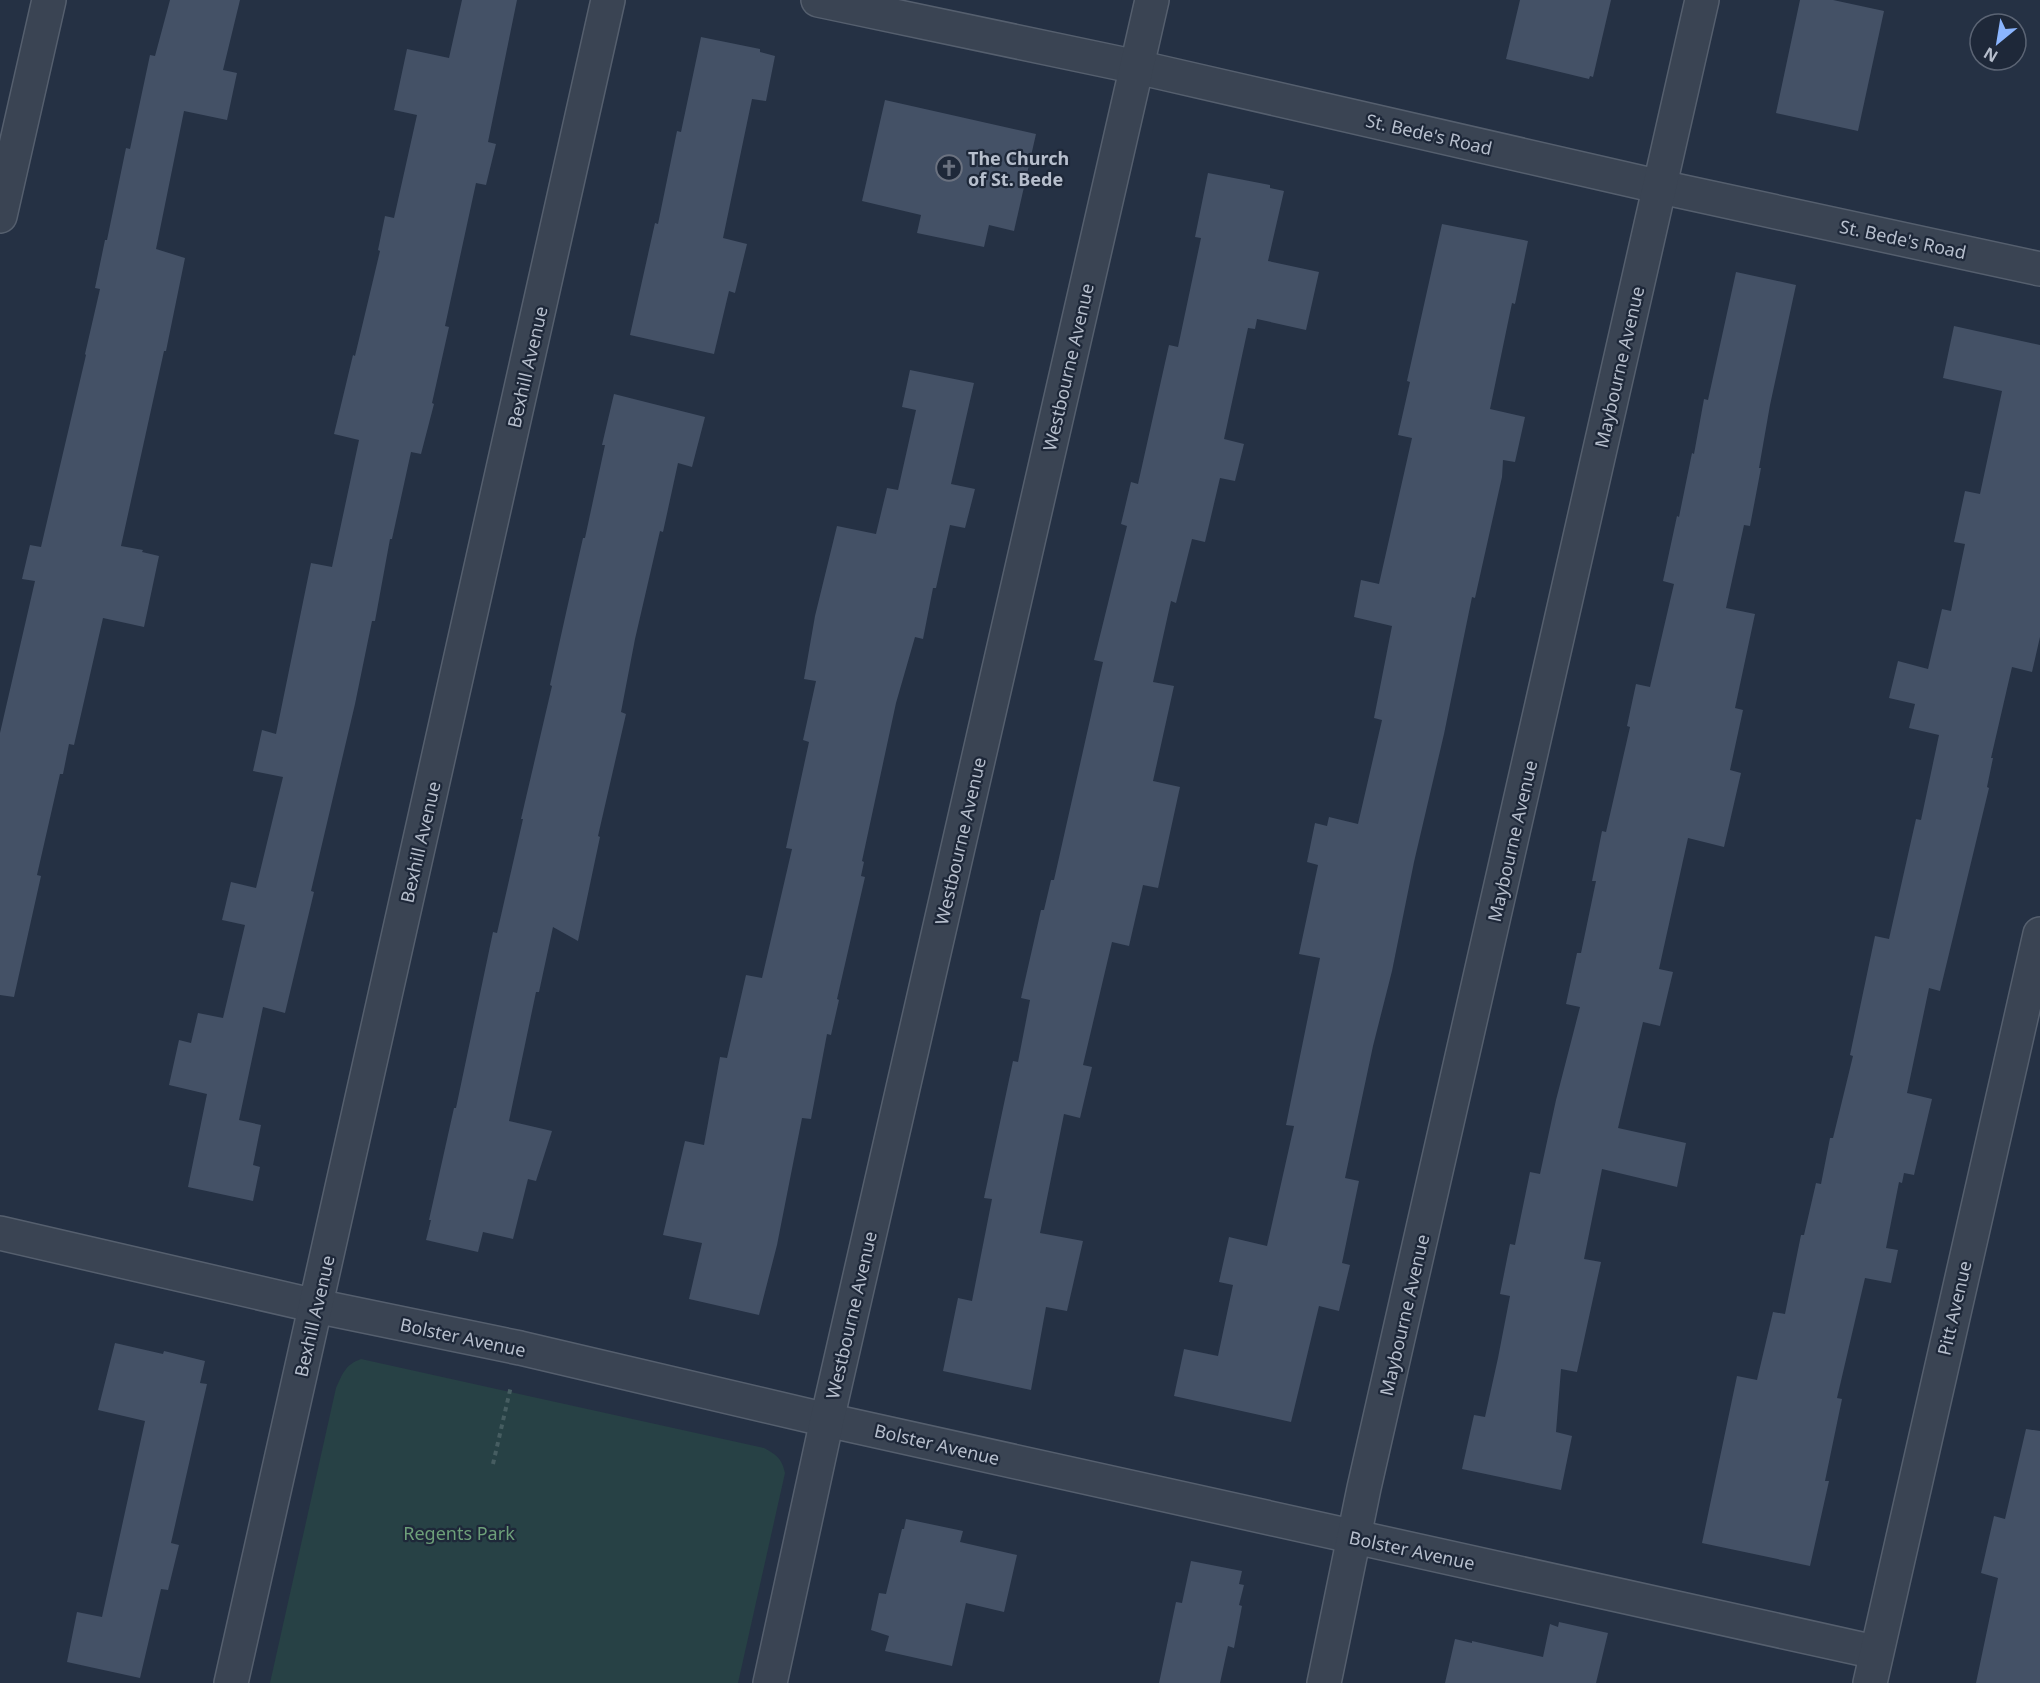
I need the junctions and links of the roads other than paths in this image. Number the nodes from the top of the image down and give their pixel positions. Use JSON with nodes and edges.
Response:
{"nodes":[{"id":1,"x":49,"y":0,"type":"edge"},
{"id":2,"x":608,"y":0,"type":"edge"},
{"id":3,"x":818,"y":0,"type":"edge"},
{"id":4,"x":1152,"y":0,"type":"edge"},
{"id":5,"x":1702,"y":0,"type":"edge"},
{"id":6,"x":1137,"y":67,"type":"junction"},
{"id":7,"x":1660,"y":187,"type":"junction"},
{"id":8,"x":0,"y":216,"type":"edge"},
{"id":9,"x":2040,"y":269,"type":"edge"},
{"id":10,"x":2040,"y":934,"type":"edge"},
{"id":11,"x":0,"y":1233,"type":"edge"},
{"id":12,"x":316,"y":1306,"type":"junction"},
{"id":13,"x":827,"y":1420,"type":"junction"},
{"id":14,"x":1354,"y":1537,"type":"junction"},
{"id":15,"x":1873,"y":1668,"type":"edge"},
{"id":16,"x":231,"y":1683,"type":"edge"},
{"id":17,"x":770,"y":1683,"type":"edge"},
{"id":18,"x":1324,"y":1683,"type":"edge"}],
"edges":[{"from":1,"to":8,"type":"street"},
{"from":2,"to":12,"type":"street","name":"Bexhill Avenue"},
{"from":3,"to":6,"type":"street","name":"St. Bede's Road"},
{"from":4,"to":6,"type":"street","name":"Westbourne Avenue"},
{"from":5,"to":7,"type":"street","name":"Maybourne Avenue"},
{"from":6,"to":7,"type":"street","name":"St. Bede's Road"},
{"from":6,"to":13,"type":"street","name":"Westbourne Avenue"},
{"from":7,"to":9,"type":"street","name":"St. Bede's Road"},
{"from":7,"to":14,"type":"street","name":"Maybourne Avenue"},
{"from":10,"to":15,"type":"street","name":"Pitt Avenue"},
{"from":11,"to":12,"type":"street","name":"Bolster Avenue"},
{"from":12,"to":13,"type":"street","name":"Bolster Avenue"},
{"from":12,"to":16,"type":"street","name":"Bexhill Avenue"},
{"from":13,"to":14,"type":"street","name":"Bolster Avenue"},
{"from":13,"to":17,"type":"street","name":"Westbourne Avenue"},
{"from":14,"to":15,"type":"street","name":"Bolster Avenue"},
{"from":14,"to":18,"type":"street","name":"Maybourne Avenue"}]}
